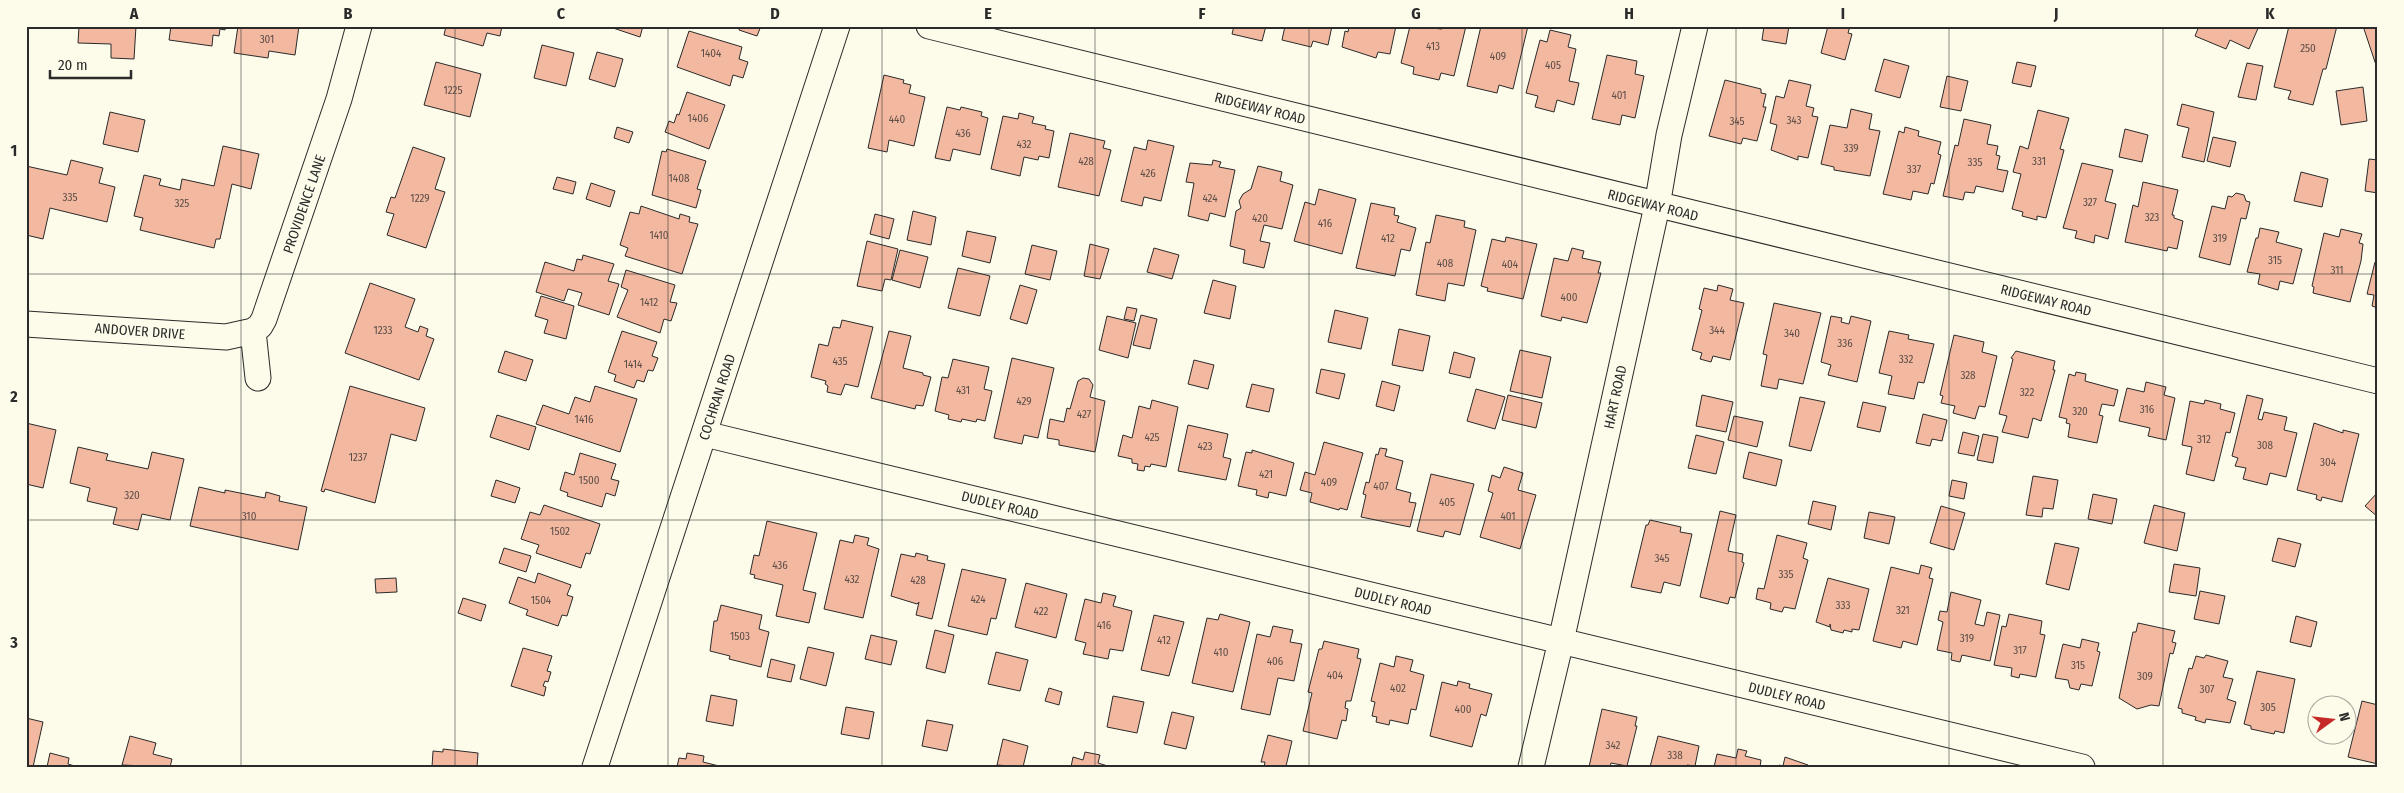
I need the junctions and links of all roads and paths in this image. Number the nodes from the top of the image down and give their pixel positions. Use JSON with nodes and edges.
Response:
{"nodes":[{"id":1,"x":359,"y":26,"type":"edge"},
{"id":2,"x":837,"y":26,"type":"edge"},
{"id":3,"x":929,"y":26,"type":"edge"},
{"id":4,"x":1695,"y":26,"type":"edge"},
{"id":5,"x":1657,"y":206,"type":"junction"},
{"id":6,"x":26,"y":324,"type":"edge"},
{"id":7,"x":253,"y":331,"type":"junction"},
{"id":8,"x":258,"y":378,"type":"dead end"},
{"id":9,"x":2378,"y":381,"type":"edge"},
{"id":10,"x":705,"y":434,"type":"junction"},
{"id":11,"x":1562,"y":641,"type":"junction"},
{"id":12,"x":596,"y":767,"type":"edge"},
{"id":13,"x":1531,"y":767,"type":"edge"},
{"id":14,"x":2082,"y":767,"type":"edge"}],
"edges":[{"from":1,"to":7,"type":"street","name":"PROVIDENCE LANE"},
{"from":2,"to":10,"type":"street","name":"COCHRAN ROAD"},
{"from":3,"to":5,"type":"street","name":"RIDGEWAY ROAD"},
{"from":4,"to":5,"type":"street","name":"HART ROAD"},
{"from":5,"to":9,"type":"street","name":"RIDGEWAY ROAD"},
{"from":5,"to":11,"type":"street","name":"HART ROAD"},
{"from":6,"to":7,"type":"street","name":"ANDOVER DRIVE"},
{"from":7,"to":8,"type":"street"},
{"from":10,"to":11,"type":"street","name":"DUDLEY ROAD"},
{"from":10,"to":12,"type":"street","name":"COCHRAN ROAD"},
{"from":11,"to":13,"type":"street","name":"HART ROAD"},
{"from":11,"to":14,"type":"street","name":"DUDLEY ROAD"}]}
